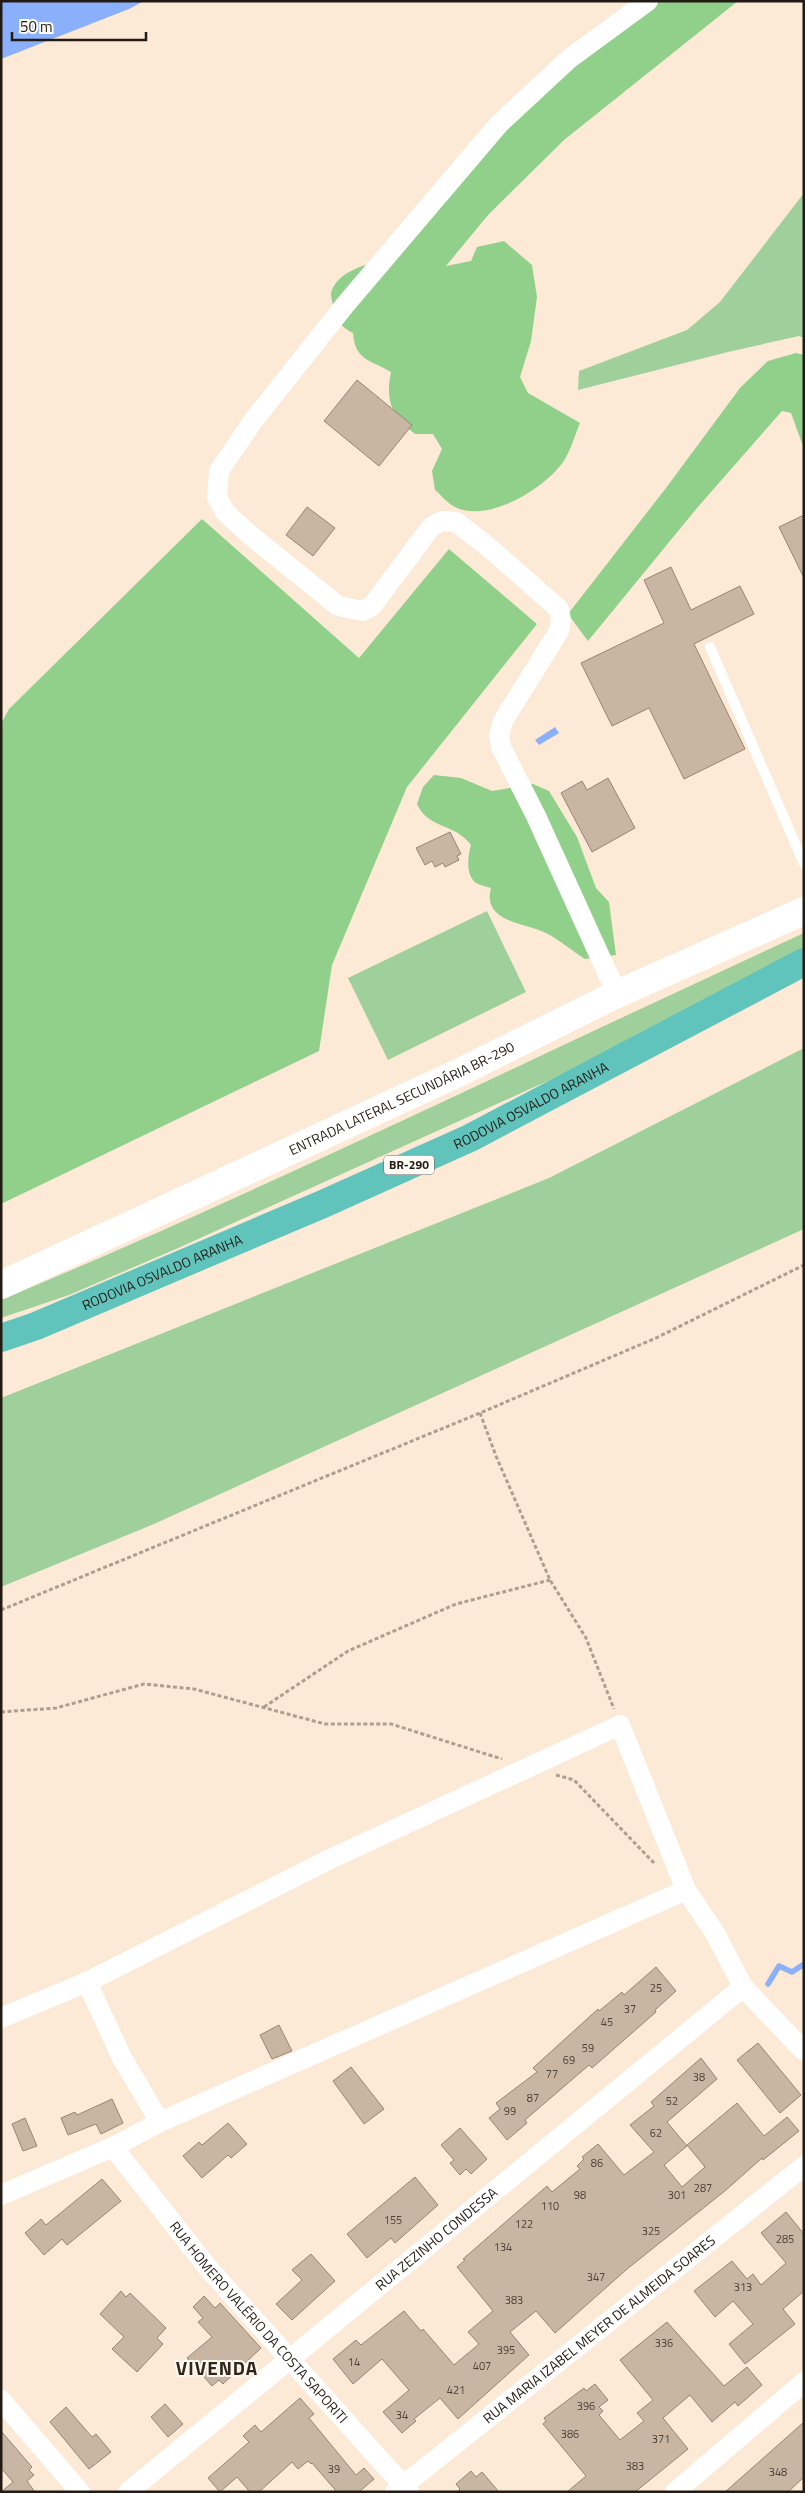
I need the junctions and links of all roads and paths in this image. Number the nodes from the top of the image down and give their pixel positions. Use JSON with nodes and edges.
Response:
{"nodes":[{"id":1,"x":648,"y":1,"type":"edge"},
{"id":2,"x":710,"y":646,"type":"dead end"},
{"id":3,"x":804,"y":864,"type":"edge"},
{"id":4,"x":804,"y":911,"type":"edge"},
{"id":5,"x":804,"y":962,"type":"edge"},
{"id":6,"x":617,"y":994,"type":"junction"},
{"id":7,"x":804,"y":1265,"type":"edge"},
{"id":8,"x":1,"y":1285,"type":"edge"},
{"id":9,"x":1,"y":1338,"type":"edge"},
{"id":10,"x":480,"y":1413,"type":"junction"},
{"id":11,"x":550,"y":1580,"type":"junction"},
{"id":12,"x":1,"y":1610,"type":"edge"},
{"id":13,"x":264,"y":1708,"type":"junction"},
{"id":14,"x":1,"y":1712,"type":"edge"},
{"id":15,"x":620,"y":1725,"type":"junction"},
{"id":16,"x":529,"y":1767,"type":"junction"},
{"id":17,"x":658,"y":1866,"type":"dead end"},
{"id":18,"x":686,"y":1890,"type":"junction"},
{"id":19,"x":87,"y":1982,"type":"junction"},
{"id":20,"x":743,"y":1987,"type":"junction"},
{"id":21,"x":1,"y":2018,"type":"edge"},
{"id":22,"x":804,"y":2051,"type":"edge"},
{"id":23,"x":160,"y":2122,"type":"junction"},
{"id":24,"x":113,"y":2147,"type":"junction"},
{"id":25,"x":804,"y":2166,"type":"edge"},
{"id":26,"x":1,"y":2196,"type":"edge"},
{"id":27,"x":289,"y":2359,"type":"junction"},
{"id":28,"x":804,"y":2382,"type":"edge"},
{"id":29,"x":1,"y":2400,"type":"edge"},
{"id":30,"x":402,"y":2490,"type":"edge"},
{"id":31,"x":80,"y":2492,"type":"edge"},
{"id":32,"x":128,"y":2492,"type":"edge"},
{"id":33,"x":675,"y":2492,"type":"edge"}],
"edges":[{"from":1,"to":6,"type":"street"},
{"from":2,"to":3,"type":"lane"},
{"from":4,"to":6,"type":"main road","name":"ENTRADA LATERAL SECUNDÁRIA BR-290"},
{"from":5,"to":9,"type":"highway","name":"RODOVIA OSVALDO ARANHA","number":"BR-290"},
{"from":6,"to":8,"type":"main road","name":"ENTRADA LATERAL SECUNDÁRIA BR-290"},
{"from":7,"to":10,"type":"path"},
{"from":10,"to":11,"type":"path"},
{"from":10,"to":12,"type":"path"},
{"from":11,"to":13,"type":"path"},
{"from":11,"to":15,"type":"path"},
{"from":13,"to":14,"type":"path"},
{"from":13,"to":16,"type":"path"},
{"from":15,"to":16,"type":"street"},
{"from":15,"to":18,"type":"street"},
{"from":16,"to":17,"type":"path"},
{"from":16,"to":19,"type":"street"},
{"from":18,"to":20,"type":"street"},
{"from":18,"to":23,"type":"street"},
{"from":19,"to":21,"type":"street"},
{"from":19,"to":23,"type":"street"},
{"from":20,"to":22,"type":"street"},
{"from":20,"to":27,"type":"street","name":"RUA ZEZINHO CONDESSA"},
{"from":23,"to":24,"type":"street"},
{"from":24,"to":26,"type":"street"},
{"from":24,"to":27,"type":"street","name":"RUA HOMERO VALÉRIO DA COSTA SAPORITI"},
{"from":25,"to":30,"type":"street","name":"RUA MARIA IZABEL MEYER DE ALMEIDA SOARES"},
{"from":27,"to":30,"type":"street","name":"RUA HOMERO VALÉRIO DA COSTA SAPORITI"},
{"from":27,"to":32,"type":"street","name":"RUA ZEZINHO CONDESSA"},
{"from":28,"to":33,"type":"street"},
{"from":29,"to":31,"type":"street"}]}
